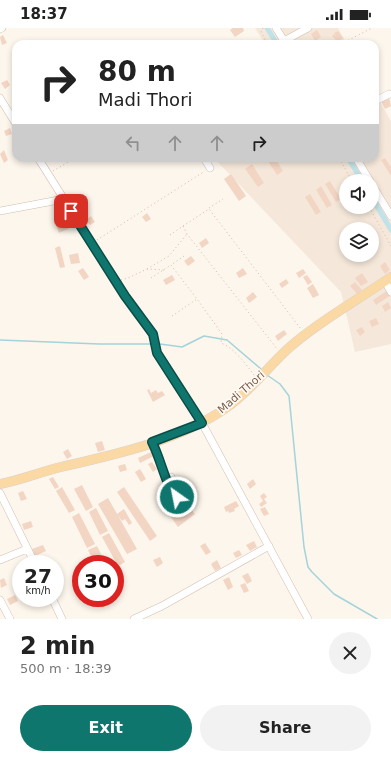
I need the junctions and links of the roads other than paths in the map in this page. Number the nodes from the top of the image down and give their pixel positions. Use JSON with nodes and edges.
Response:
{"nodes":[{"id":1,"x":276,"y":28,"type":"edge"},
{"id":2,"x":308,"y":28,"type":"edge"},
{"id":3,"x":284,"y":40,"type":"edge"},
{"id":4,"x":288,"y":40,"type":"edge"},
{"id":5,"x":388,"y":94,"type":"dead end"},
{"id":6,"x":0,"y":98,"type":"edge"},
{"id":7,"x":379,"y":99,"type":"edge"},
{"id":8,"x":12,"y":118,"type":"edge"},
{"id":9,"x":40,"y":162,"type":"edge"},
{"id":10,"x":206,"y":162,"type":"edge"},
{"id":11,"x":358,"y":162,"type":"edge"},
{"id":12,"x":210,"y":168,"type":"road end"},
{"id":13,"x":366,"y":174,"type":"edge"},
{"id":14,"x":379,"y":196,"type":"edge"},
{"id":15,"x":64,"y":199,"type":"junction"},
{"id":16,"x":0,"y":211,"type":"edge"},
{"id":17,"x":391,"y":216,"type":"edge"},
{"id":18,"x":388,"y":279,"type":"edge"},
{"id":19,"x":391,"y":292,"type":"edge"},
{"id":20,"x":202,"y":423,"type":"junction"},
{"id":21,"x":152,"y":442,"type":"junction"},
{"id":22,"x":171,"y":476,"type":"dead end"},
{"id":23,"x":0,"y":484,"type":"edge"},
{"id":24,"x":0,"y":493,"type":"edge"},
{"id":25,"x":269,"y":546,"type":"junction"},
{"id":26,"x":27,"y":549,"type":"junction"},
{"id":27,"x":30,"y":555,"type":"edge"},
{"id":28,"x":0,"y":560,"type":"edge"},
{"id":29,"x":0,"y":600,"type":"edge"},
{"id":30,"x":56,"y":607,"type":"edge"},
{"id":31,"x":62,"y":618,"type":"edge"},
{"id":32,"x":10,"y":619,"type":"edge"},
{"id":33,"x":134,"y":619,"type":"edge"},
{"id":34,"x":308,"y":619,"type":"edge"}],
"edges":[{"from":1,"to":3,"type":"street"},
{"from":2,"to":4,"type":"street"},
{"from":5,"to":7,"type":"street"},
{"from":6,"to":8,"type":"street"},
{"from":9,"to":15,"type":"street"},
{"from":10,"to":12,"type":"street"},
{"from":11,"to":13,"type":"street"},
{"from":14,"to":17,"type":"street"},
{"from":15,"to":16,"type":"street"},
{"from":15,"to":20,"type":"street"},
{"from":18,"to":19,"type":"street"},
{"from":18,"to":20,"type":"main road","name":"Madi Thori"},
{"from":20,"to":21,"type":"main road","name":"Madi Thori"},
{"from":20,"to":25,"type":"street"},
{"from":21,"to":22,"type":"street"},
{"from":21,"to":23,"type":"main road","name":"Madi Thori"},
{"from":24,"to":26,"type":"street"},
{"from":25,"to":33,"type":"street"},
{"from":25,"to":34,"type":"street"},
{"from":26,"to":27,"type":"street"},
{"from":26,"to":28,"type":"street"},
{"from":29,"to":32,"type":"street"},
{"from":30,"to":31,"type":"street"}]}
